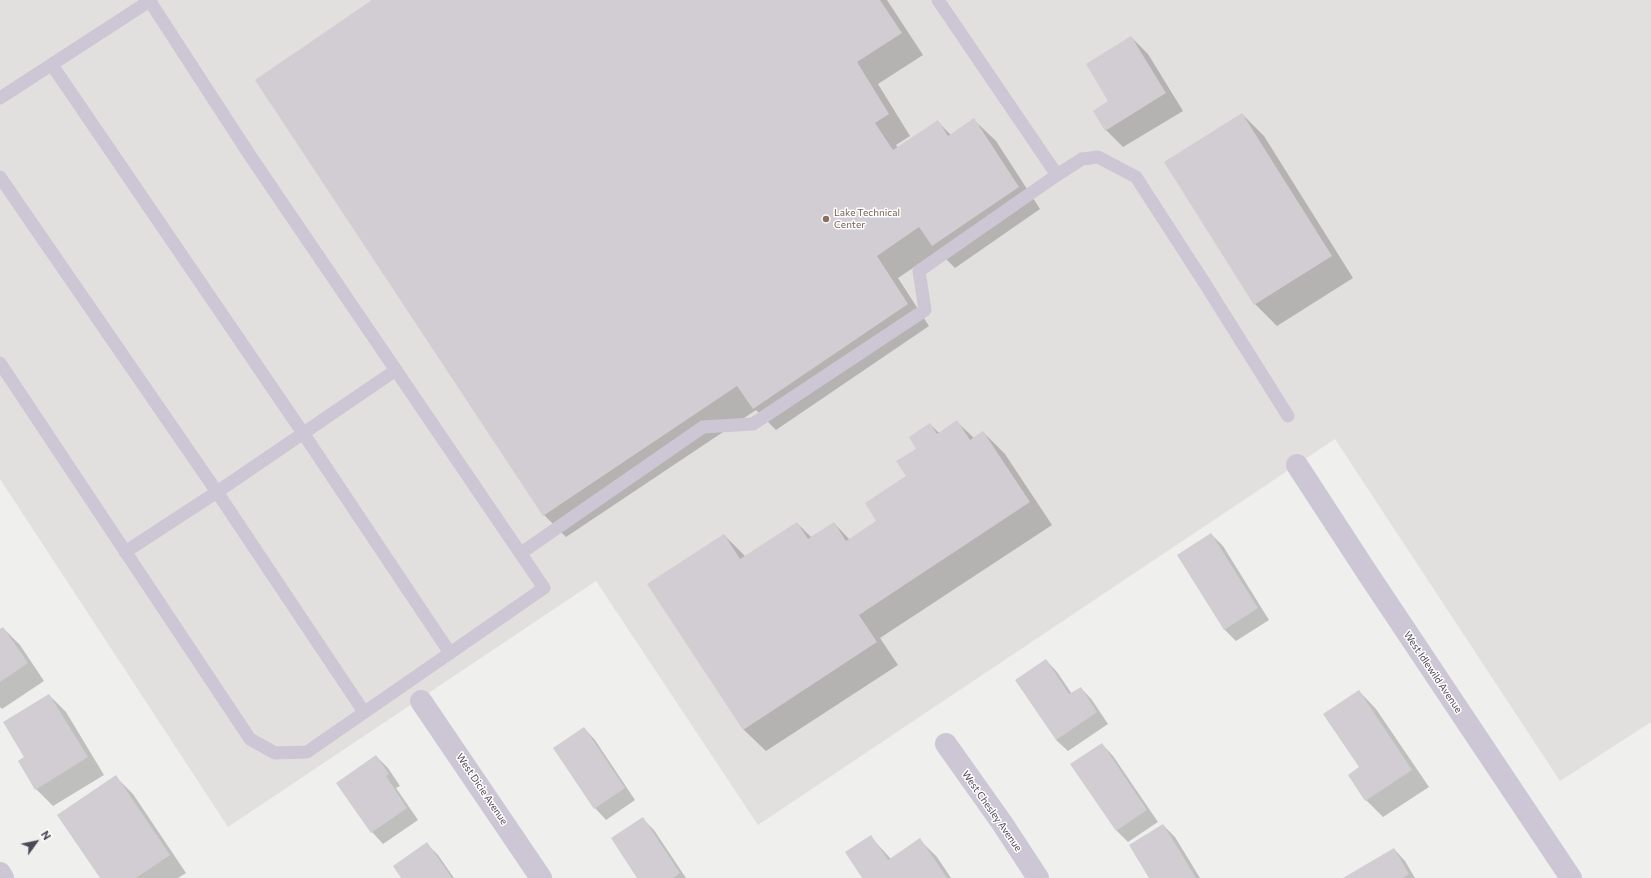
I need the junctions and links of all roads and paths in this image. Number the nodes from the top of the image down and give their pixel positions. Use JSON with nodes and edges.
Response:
{"nodes":[{"id":1,"x":150,"y":0,"type":"edge"},
{"id":2,"x":938,"y":0,"type":"edge"},
{"id":3,"x":52,"y":65,"type":"junction"},
{"id":4,"x":0,"y":98,"type":"edge"},
{"id":5,"x":1057,"y":175,"type":"junction"},
{"id":6,"x":0,"y":177,"type":"edge"},
{"id":7,"x":0,"y":363,"type":"edge"},
{"id":8,"x":396,"y":370,"type":"junction"},
{"id":9,"x":1288,"y":416,"type":"dead end"},
{"id":10,"x":303,"y":434,"type":"junction"},
{"id":11,"x":1297,"y":465,"type":"dead end"},
{"id":12,"x":217,"y":492,"type":"junction"},
{"id":13,"x":125,"y":552,"type":"junction"},
{"id":14,"x":521,"y":553,"type":"junction"},
{"id":15,"x":450,"y":653,"type":"junction"},
{"id":16,"x":421,"y":700,"type":"dead end"},
{"id":17,"x":364,"y":712,"type":"junction"},
{"id":18,"x":946,"y":744,"type":"dead end"},
{"id":19,"x":0,"y":874,"type":"edge"},
{"id":20,"x":3,"y":878,"type":"edge"},
{"id":21,"x":541,"y":878,"type":"edge"},
{"id":22,"x":1038,"y":878,"type":"edge"},
{"id":23,"x":1571,"y":878,"type":"edge"}],
"edges":[{"from":1,"to":3,"type":"lane"},
{"from":1,"to":8,"type":"lane"},
{"from":2,"to":5,"type":"lane"},
{"from":3,"to":4,"type":"lane"},
{"from":3,"to":10,"type":"lane"},
{"from":5,"to":9,"type":"lane"},
{"from":5,"to":14,"type":"lane"},
{"from":6,"to":12,"type":"lane"},
{"from":7,"to":13,"type":"lane"},
{"from":8,"to":10,"type":"lane"},
{"from":8,"to":14,"type":"lane"},
{"from":10,"to":12,"type":"lane"},
{"from":10,"to":15,"type":"lane"},
{"from":11,"to":23,"type":"street","name":"West Idlewild Avenue"},
{"from":12,"to":13,"type":"lane"},
{"from":12,"to":17,"type":"lane"},
{"from":13,"to":17,"type":"lane"},
{"from":14,"to":15,"type":"lane"},
{"from":15,"to":17,"type":"lane"},
{"from":16,"to":21,"type":"street","name":"West Dicie Avenue"},
{"from":18,"to":22,"type":"street","name":"West Chesley Avenue"},
{"from":19,"to":20,"type":"street"}]}
